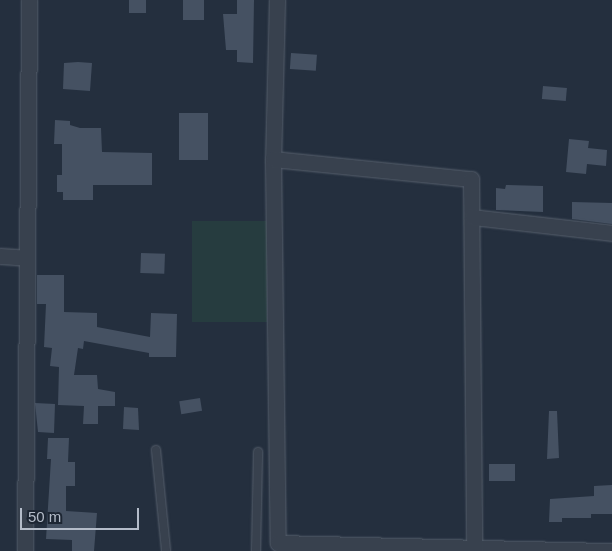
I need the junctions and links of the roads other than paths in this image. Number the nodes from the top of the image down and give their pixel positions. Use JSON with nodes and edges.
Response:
{"nodes":[{"id":1,"x":29,"y":0,"type":"edge"},
{"id":2,"x":277,"y":0,"type":"edge"},
{"id":3,"x":273,"y":158,"type":"junction"},
{"id":4,"x":472,"y":217,"type":"junction"},
{"id":5,"x":612,"y":233,"type":"edge"},
{"id":6,"x":0,"y":256,"type":"edge"},
{"id":7,"x":26,"y":258,"type":"junction"},
{"id":8,"x":156,"y":450,"type":"dead end"},
{"id":9,"x":258,"y":452,"type":"dead end"},
{"id":10,"x":474,"y":548,"type":"edge"},
{"id":11,"x":25,"y":551,"type":"edge"},
{"id":12,"x":166,"y":551,"type":"edge"},
{"id":13,"x":256,"y":551,"type":"edge"},
{"id":14,"x":612,"y":551,"type":"edge"}],
"edges":[{"from":1,"to":7,"type":"street"},
{"from":2,"to":3,"type":"street"},
{"from":3,"to":4,"type":"street"},
{"from":3,"to":10,"type":"street"},
{"from":4,"to":5,"type":"street"},
{"from":4,"to":10,"type":"street"},
{"from":6,"to":7,"type":"street"},
{"from":7,"to":11,"type":"street"},
{"from":8,"to":12,"type":"lane"},
{"from":9,"to":13,"type":"lane"},
{"from":10,"to":14,"type":"street"}]}
